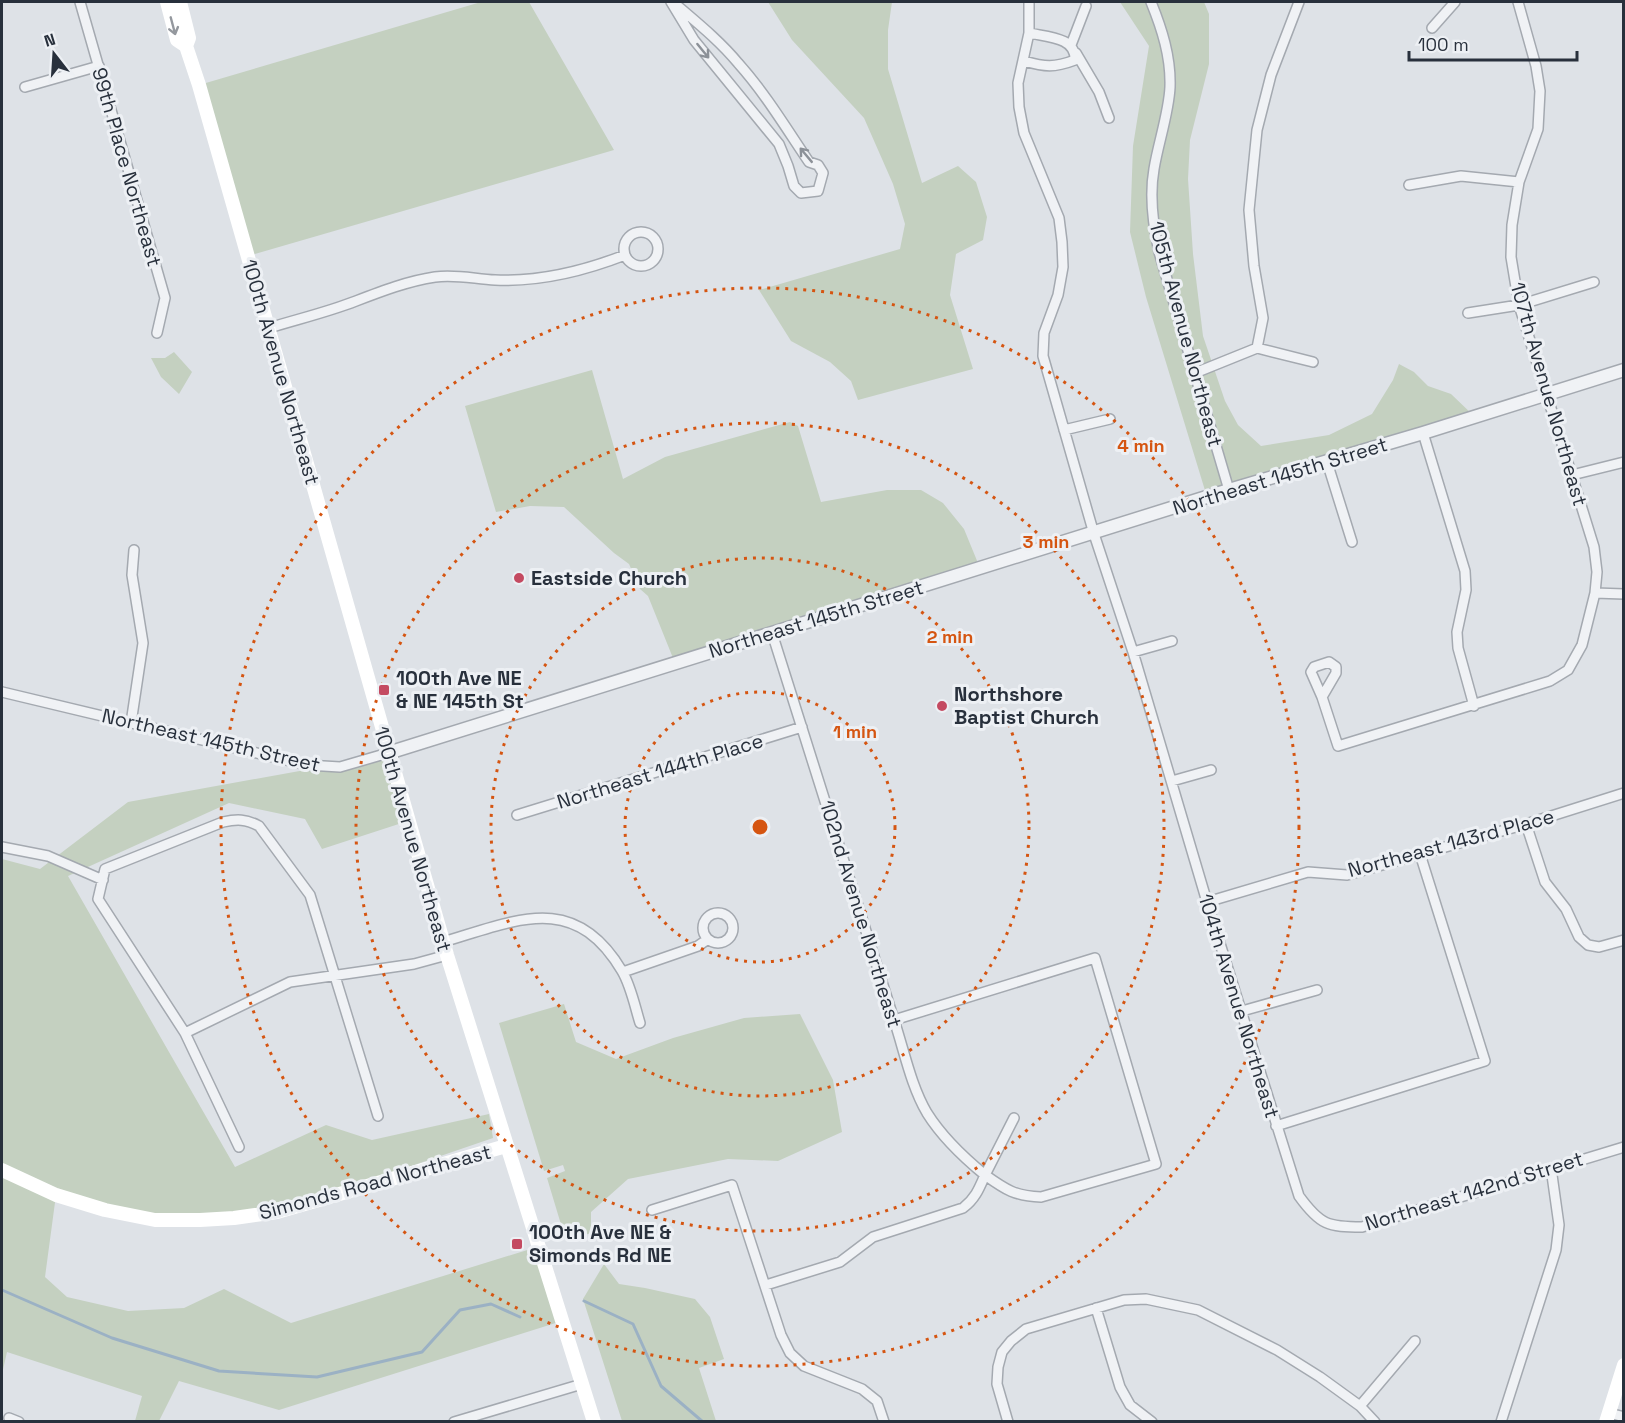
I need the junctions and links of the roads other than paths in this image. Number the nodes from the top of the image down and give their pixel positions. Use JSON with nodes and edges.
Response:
{"nodes":[{"id":1,"x":80,"y":2,"type":"edge"},
{"id":2,"x":167,"y":2,"type":"edge"},
{"id":3,"x":180,"y":2,"type":"edge"},
{"id":4,"x":672,"y":2,"type":"edge"},
{"id":5,"x":1029,"y":2,"type":"edge"},
{"id":6,"x":1151,"y":2,"type":"edge"},
{"id":7,"x":1299,"y":2,"type":"edge"},
{"id":8,"x":1455,"y":2,"type":"edge"},
{"id":9,"x":1518,"y":2,"type":"edge"},
{"id":10,"x":1086,"y":6,"type":"dead end"},
{"id":11,"x":1432,"y":28,"type":"dead end"},
{"id":12,"x":1029,"y":33,"type":"junction"},
{"id":13,"x":186,"y":46,"type":"junction"},
{"id":14,"x":1073,"y":48,"type":"junction"},
{"id":15,"x":1024,"y":61,"type":"junction"},
{"id":16,"x":99,"y":66,"type":"junction"},
{"id":17,"x":25,"y":87,"type":"dead end"},
{"id":18,"x":1109,"y":118,"type":"dead end"},
{"id":19,"x":1519,"y":182,"type":"junction"},
{"id":20,"x":1409,"y":185,"type":"dead end"},
{"id":21,"x":625,"y":255,"type":"dead end"},
{"id":22,"x":1594,"y":282,"type":"dead end"},
{"id":23,"x":1519,"y":305,"type":"junction"},
{"id":24,"x":1468,"y":313,"type":"dead end"},
{"id":25,"x":268,"y":328,"type":"junction"},
{"id":26,"x":156,"y":333,"type":"dead end"},
{"id":27,"x":1257,"y":348,"type":"junction"},
{"id":28,"x":1313,"y":362,"type":"dead end"},
{"id":29,"x":1623,"y":370,"type":"edge"},
{"id":30,"x":1195,"y":373,"type":"junction"},
{"id":31,"x":1546,"y":394,"type":"junction"},
{"id":32,"x":1110,"y":419,"type":"dead end"},
{"id":33,"x":1064,"y":430,"type":"junction"},
{"id":34,"x":1423,"y":433,"type":"junction"},
{"id":35,"x":1327,"y":462,"type":"junction"},
{"id":36,"x":1623,"y":462,"type":"edge"},
{"id":37,"x":1572,"y":475,"type":"junction"},
{"id":38,"x":1229,"y":490,"type":"junction"},
{"id":39,"x":1094,"y":534,"type":"junction"},
{"id":40,"x":1352,"y":542,"type":"dead end"},
{"id":41,"x":134,"y":549,"type":"dead end"},
{"id":42,"x":1595,"y":593,"type":"junction"},
{"id":43,"x":1623,"y":594,"type":"edge"},
{"id":44,"x":772,"y":633,"type":"junction"},
{"id":45,"x":1172,"y":640,"type":"dead end"},
{"id":46,"x":1133,"y":652,"type":"junction"},
{"id":47,"x":2,"y":692,"type":"edge"},
{"id":48,"x":1322,"y":697,"type":"dead end"},
{"id":49,"x":1474,"y":706,"type":"junction"},
{"id":50,"x":131,"y":723,"type":"junction"},
{"id":51,"x":802,"y":727,"type":"junction"},
{"id":52,"x":388,"y":753,"type":"junction"},
{"id":53,"x":1211,"y":770,"type":"dead end"},
{"id":54,"x":1172,"y":781,"type":"junction"},
{"id":55,"x":1623,"y":793,"type":"edge"},
{"id":56,"x":517,"y":815,"type":"dead end"},
{"id":57,"x":1526,"y":824,"type":"junction"},
{"id":58,"x":2,"y":847,"type":"edge"},
{"id":59,"x":1420,"y":854,"type":"junction"},
{"id":60,"x":103,"y":880,"type":"junction"},
{"id":61,"x":1208,"y":902,"type":"junction"},
{"id":62,"x":708,"y":939,"type":"dead end"},
{"id":63,"x":1623,"y":940,"type":"edge"},
{"id":64,"x":445,"y":948,"type":"junction"},
{"id":65,"x":623,"y":972,"type":"junction"},
{"id":66,"x":333,"y":975,"type":"junction"},
{"id":67,"x":1317,"y":990,"type":"dead end"},
{"id":68,"x":1242,"y":1011,"type":"junction"},
{"id":69,"x":894,"y":1020,"type":"junction"},
{"id":70,"x":640,"y":1023,"type":"dead end"},
{"id":71,"x":185,"y":1033,"type":"junction"},
{"id":72,"x":378,"y":1116,"type":"dead end"},
{"id":73,"x":1014,"y":1118,"type":"dead end"},
{"id":74,"x":1276,"y":1126,"type":"junction"},
{"id":75,"x":506,"y":1146,"type":"junction"},
{"id":76,"x":1623,"y":1147,"type":"edge"},
{"id":77,"x":239,"y":1148,"type":"dead end"},
{"id":78,"x":1551,"y":1168,"type":"junction"},
{"id":79,"x":2,"y":1170,"type":"edge"},
{"id":80,"x":985,"y":1175,"type":"junction"},
{"id":81,"x":652,"y":1210,"type":"dead end"},
{"id":82,"x":1323,"y":1222,"type":"joint"},
{"id":83,"x":766,"y":1285,"type":"junction"},
{"id":84,"x":1096,"y":1308,"type":"junction"},
{"id":85,"x":1415,"y":1341,"type":"dead end"},
{"id":86,"x":1623,"y":1365,"type":"edge"},
{"id":87,"x":582,"y":1384,"type":"junction"},
{"id":88,"x":1360,"y":1406,"type":"junction"},
{"id":89,"x":1608,"y":1417,"type":"edge"},
{"id":90,"x":1623,"y":1417,"type":"edge"},
{"id":91,"x":9,"y":1418,"type":"dead end"},
{"id":92,"x":19,"y":1422,"type":"edge"},
{"id":93,"x":454,"y":1422,"type":"edge"},
{"id":94,"x":594,"y":1422,"type":"edge"},
{"id":95,"x":884,"y":1422,"type":"edge"},
{"id":96,"x":1008,"y":1422,"type":"edge"},
{"id":97,"x":1152,"y":1422,"type":"edge"},
{"id":98,"x":1376,"y":1422,"type":"edge"},
{"id":99,"x":1501,"y":1422,"type":"edge"}],
"edges":[{"from":1,"to":16,"type":"street","name":"99th Place Northeast"},
{"from":2,"to":13,"type":"main road","name":"100th Avenue Northeast","one_way":true},
{"from":3,"to":13,"type":"main road","name":"100th Avenue Northeast"},
{"from":4,"to":4,"type":"street","one_way":true},
{"from":5,"to":12,"type":"street","name":"104th Avenue Northeast"},
{"from":6,"to":30,"type":"street","name":"105th Avenue Northeast"},
{"from":7,"to":27,"type":"street"},
{"from":8,"to":11,"type":"street"},
{"from":9,"to":19,"type":"street","name":"107th Avenue Northeast"},
{"from":10,"to":14,"type":"street"},
{"from":12,"to":14,"type":"street"},
{"from":12,"to":15,"type":"street","name":"104th Avenue Northeast"},
{"from":13,"to":25,"type":"main road","name":"100th Avenue Northeast"},
{"from":14,"to":15,"type":"street"},
{"from":14,"to":18,"type":"street"},
{"from":15,"to":33,"type":"street","name":"104th Avenue Northeast"},
{"from":16,"to":17,"type":"street"},
{"from":16,"to":26,"type":"street","name":"99th Place Northeast"},
{"from":19,"to":20,"type":"street"},
{"from":19,"to":23,"type":"street","name":"107th Avenue Northeast"},
{"from":21,"to":25,"type":"street"},
{"from":22,"to":23,"type":"street"},
{"from":23,"to":24,"type":"street"},
{"from":23,"to":31,"type":"street","name":"107th Avenue Northeast"},
{"from":25,"to":52,"type":"main road","name":"100th Avenue Northeast"},
{"from":27,"to":28,"type":"street"},
{"from":27,"to":30,"type":"street"},
{"from":29,"to":31,"type":"street","name":"Northeast 145th Street"},
{"from":30,"to":38,"type":"street","name":"105th Avenue Northeast"},
{"from":31,"to":34,"type":"street","name":"Northeast 145th Street"},
{"from":31,"to":37,"type":"street","name":"107th Avenue Northeast"},
{"from":32,"to":33,"type":"street"},
{"from":33,"to":39,"type":"street","name":"104th Avenue Northeast"},
{"from":34,"to":35,"type":"street","name":"Northeast 145th Street"},
{"from":34,"to":49,"type":"street"},
{"from":35,"to":38,"type":"street","name":"Northeast 145th Street"},
{"from":35,"to":40,"type":"street"},
{"from":36,"to":37,"type":"street"},
{"from":37,"to":42,"type":"street","name":"107th Avenue Northeast"},
{"from":38,"to":39,"type":"street","name":"Northeast 145th Street"},
{"from":39,"to":44,"type":"street","name":"Northeast 145th Street"},
{"from":39,"to":46,"type":"street","name":"104th Avenue Northeast"},
{"from":41,"to":50,"type":"street"},
{"from":42,"to":43,"type":"street"},
{"from":42,"to":49,"type":"street","name":"107th Avenue Northeast"},
{"from":44,"to":51,"type":"street","name":"102nd Avenue Northeast"},
{"from":44,"to":52,"type":"street","name":"Northeast 145th Street"},
{"from":45,"to":46,"type":"street"},
{"from":46,"to":54,"type":"street","name":"104th Avenue Northeast"},
{"from":47,"to":50,"type":"street","name":"Northeast 145th Street"},
{"from":48,"to":49,"type":"street","name":"107th Avenue Northeast"},
{"from":50,"to":52,"type":"street","name":"Northeast 145th Street"},
{"from":51,"to":56,"type":"street","name":"Northeast 144th Place"},
{"from":51,"to":69,"type":"street","name":"102nd Avenue Northeast"},
{"from":52,"to":64,"type":"main road","name":"100th Avenue Northeast"},
{"from":53,"to":54,"type":"street"},
{"from":54,"to":61,"type":"street","name":"104th Avenue Northeast"},
{"from":55,"to":57,"type":"street","name":"Northeast 143rd Place"},
{"from":57,"to":59,"type":"street","name":"Northeast 143rd Place"},
{"from":57,"to":63,"type":"street"},
{"from":58,"to":60,"type":"street"},
{"from":59,"to":61,"type":"street","name":"Northeast 143rd Place"},
{"from":59,"to":74,"type":"street"},
{"from":60,"to":66,"type":"street"},
{"from":60,"to":71,"type":"street"},
{"from":61,"to":68,"type":"street","name":"104th Avenue Northeast"},
{"from":62,"to":65,"type":"street"},
{"from":64,"to":65,"type":"street"},
{"from":64,"to":66,"type":"street"},
{"from":64,"to":75,"type":"main road","name":"100th Avenue Northeast"},
{"from":65,"to":70,"type":"street"},
{"from":66,"to":71,"type":"street"},
{"from":66,"to":72,"type":"street"},
{"from":67,"to":68,"type":"street"},
{"from":68,"to":74,"type":"street","name":"104th Avenue Northeast"},
{"from":69,"to":80,"type":"street","name":"102nd Avenue Northeast"},
{"from":69,"to":80,"type":"street","name":"102nd Avenue Northeast"},
{"from":71,"to":77,"type":"street"},
{"from":73,"to":80,"type":"street"},
{"from":74,"to":82,"type":"street","name":"104th Avenue Northeast"},
{"from":75,"to":79,"type":"main road","name":"Simonds Road Northeast"},
{"from":75,"to":87,"type":"main road","name":"100th Avenue Northeast"},
{"from":76,"to":78,"type":"street","name":"Northeast 142nd Street"},
{"from":78,"to":82,"type":"street","name":"Northeast 142nd Street"},
{"from":78,"to":99,"type":"street"},
{"from":80,"to":83,"type":"street"},
{"from":81,"to":83,"type":"street"},
{"from":83,"to":95,"type":"street"},
{"from":84,"to":88,"type":"street"},
{"from":84,"to":96,"type":"street"},
{"from":84,"to":97,"type":"street"},
{"from":85,"to":88,"type":"street"},
{"from":86,"to":89,"type":"main road"},
{"from":87,"to":93,"type":"street"},
{"from":87,"to":94,"type":"main road","name":"100th Avenue Northeast"},
{"from":88,"to":98,"type":"street"},
{"from":89,"to":90,"type":"street"},
{"from":91,"to":92,"type":"street"}]}
